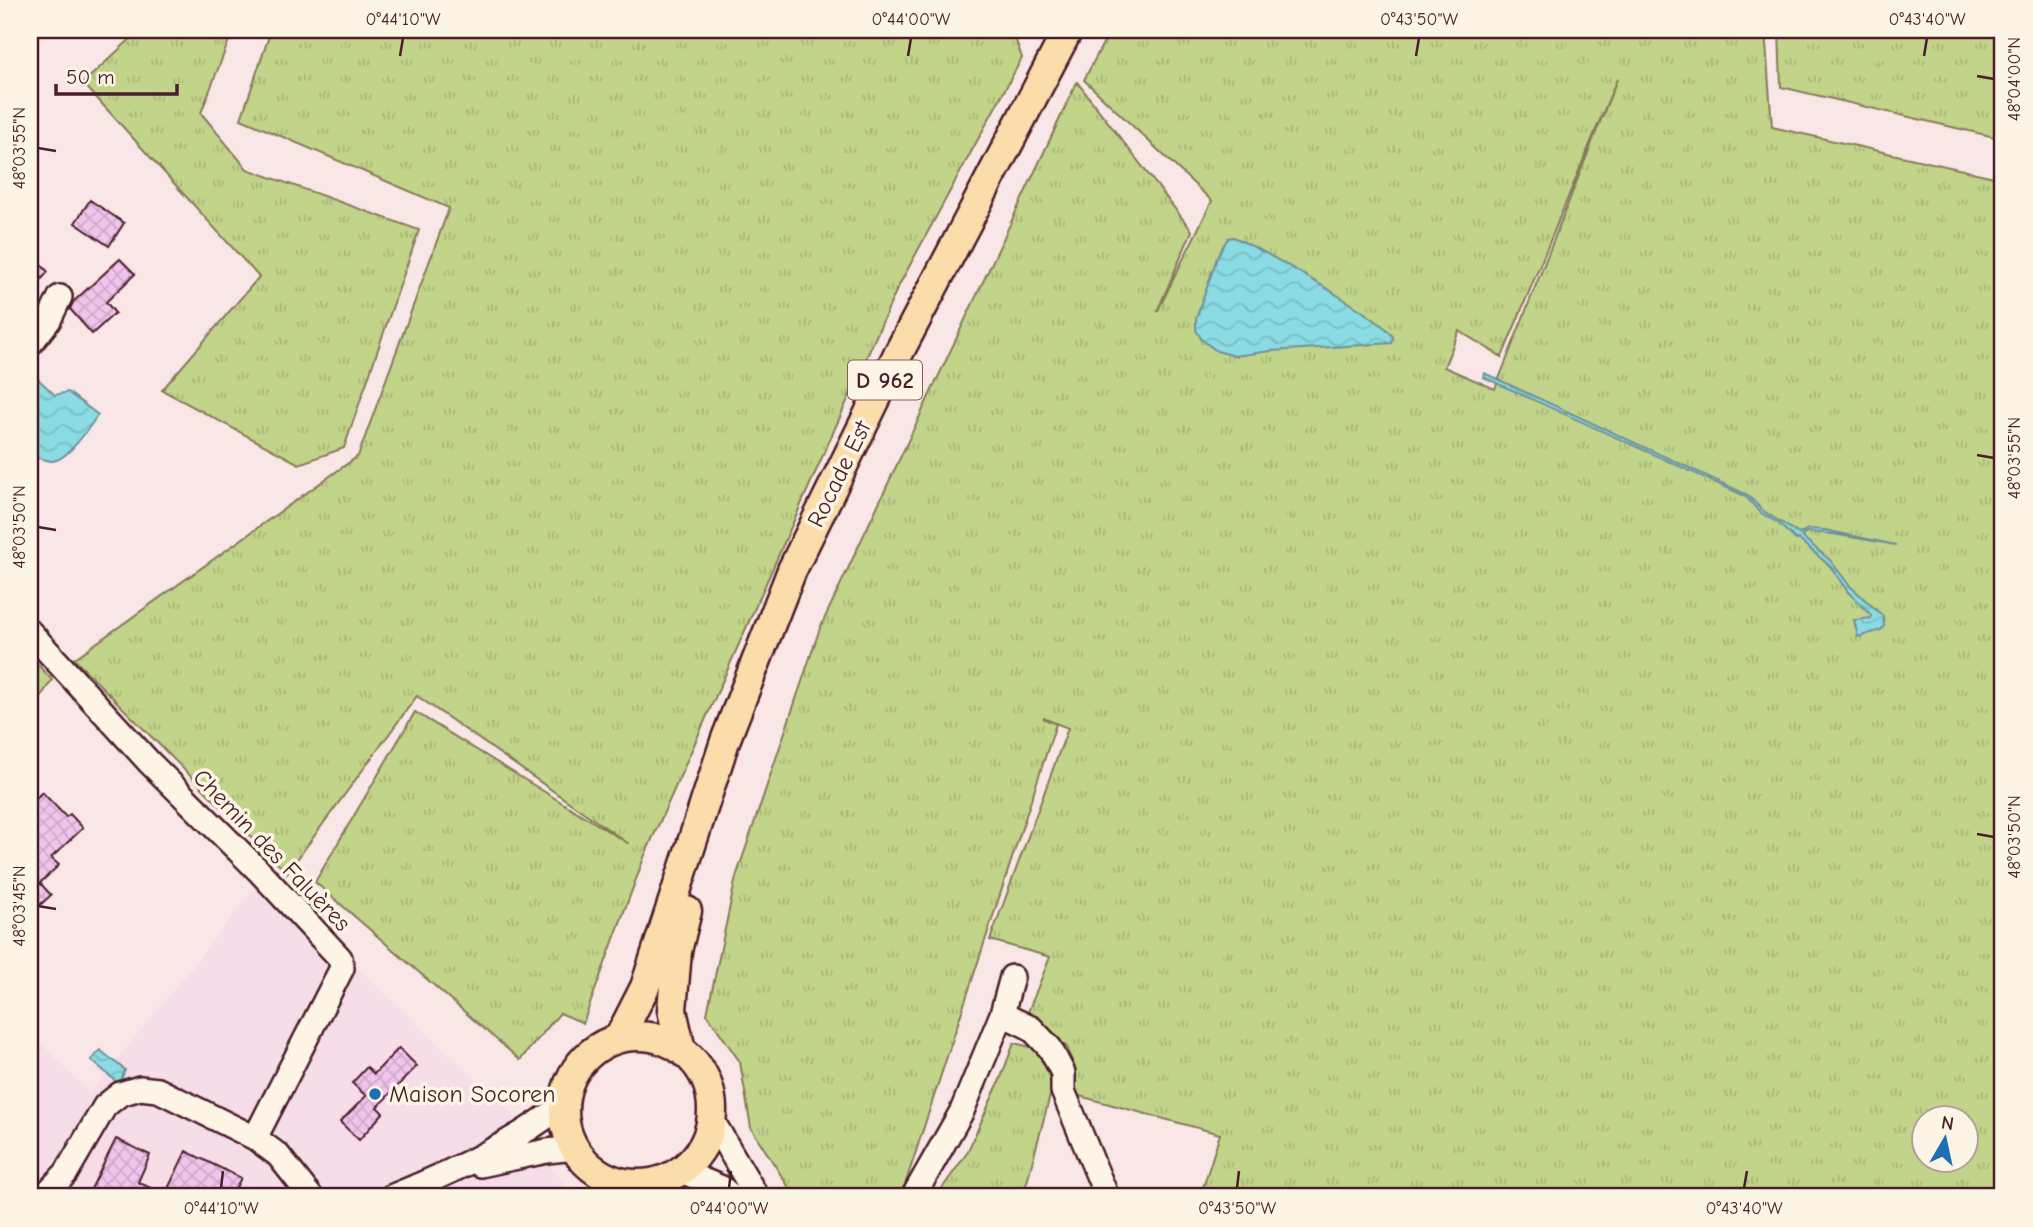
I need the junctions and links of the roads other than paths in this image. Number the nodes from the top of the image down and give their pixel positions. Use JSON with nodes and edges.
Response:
{"nodes":[{"id":1,"x":1068,"y":30,"type":"edge"},
{"id":2,"x":60,"y":297,"type":"dead end"},
{"id":3,"x":30,"y":344,"type":"edge"},
{"id":4,"x":30,"y":632,"type":"edge"},
{"id":5,"x":725,"y":741,"type":"junction"},
{"id":6,"x":1012,"y":977,"type":"dead end"},
{"id":7,"x":1002,"y":1014,"type":"junction"},
{"id":8,"x":619,"y":1038,"type":"junction"},
{"id":9,"x":681,"y":1050,"type":"junction"},
{"id":10,"x":564,"y":1104,"type":"junction"},
{"id":11,"x":712,"y":1120,"type":"junction"},
{"id":12,"x":255,"y":1138,"type":"junction"},
{"id":13,"x":583,"y":1158,"type":"junction"},
{"id":14,"x":456,"y":1170,"type":"junction"},
{"id":15,"x":681,"y":1171,"type":"junction"},
{"id":16,"x":648,"y":1190,"type":"edge"},
{"id":17,"x":43,"y":1197,"type":"edge"},
{"id":18,"x":311,"y":1197,"type":"edge"},
{"id":19,"x":391,"y":1197,"type":"edge"},
{"id":20,"x":603,"y":1197,"type":"edge"},
{"id":21,"x":733,"y":1197,"type":"edge"},
{"id":22,"x":757,"y":1197,"type":"edge"},
{"id":23,"x":913,"y":1197,"type":"edge"},
{"id":24,"x":1107,"y":1197,"type":"edge"}],
"edges":[{"from":1,"to":5,"type":"main road","name":"Rocade Est","number":"D 962"},
{"from":2,"to":3,"type":"street"},
{"from":4,"to":12,"type":"street","name":"Chemin des Faluères"},
{"from":5,"to":8,"type":"main road","name":"Rocade Est","number":"D 962"},
{"from":5,"to":9,"type":"main road","name":"Rocade Est","number":"D 962"},
{"from":6,"to":7,"type":"street"},
{"from":7,"to":23,"type":"street"},
{"from":7,"to":24,"type":"street"},
{"from":8,"to":9,"type":"main road"},
{"from":8,"to":10,"type":"main road"},
{"from":9,"to":11,"type":"main road"},
{"from":10,"to":13,"type":"main road"},
{"from":10,"to":14,"type":"street"},
{"from":11,"to":15,"type":"main road"},
{"from":11,"to":22,"type":"street"},
{"from":12,"to":17,"type":"street"},
{"from":12,"to":18,"type":"street"},
{"from":13,"to":14,"type":"street"},
{"from":13,"to":16,"type":"main road"},
{"from":13,"to":20,"type":"main road"},
{"from":14,"to":19,"type":"street"},
{"from":15,"to":16,"type":"main road"},
{"from":15,"to":21,"type":"street"}]}
